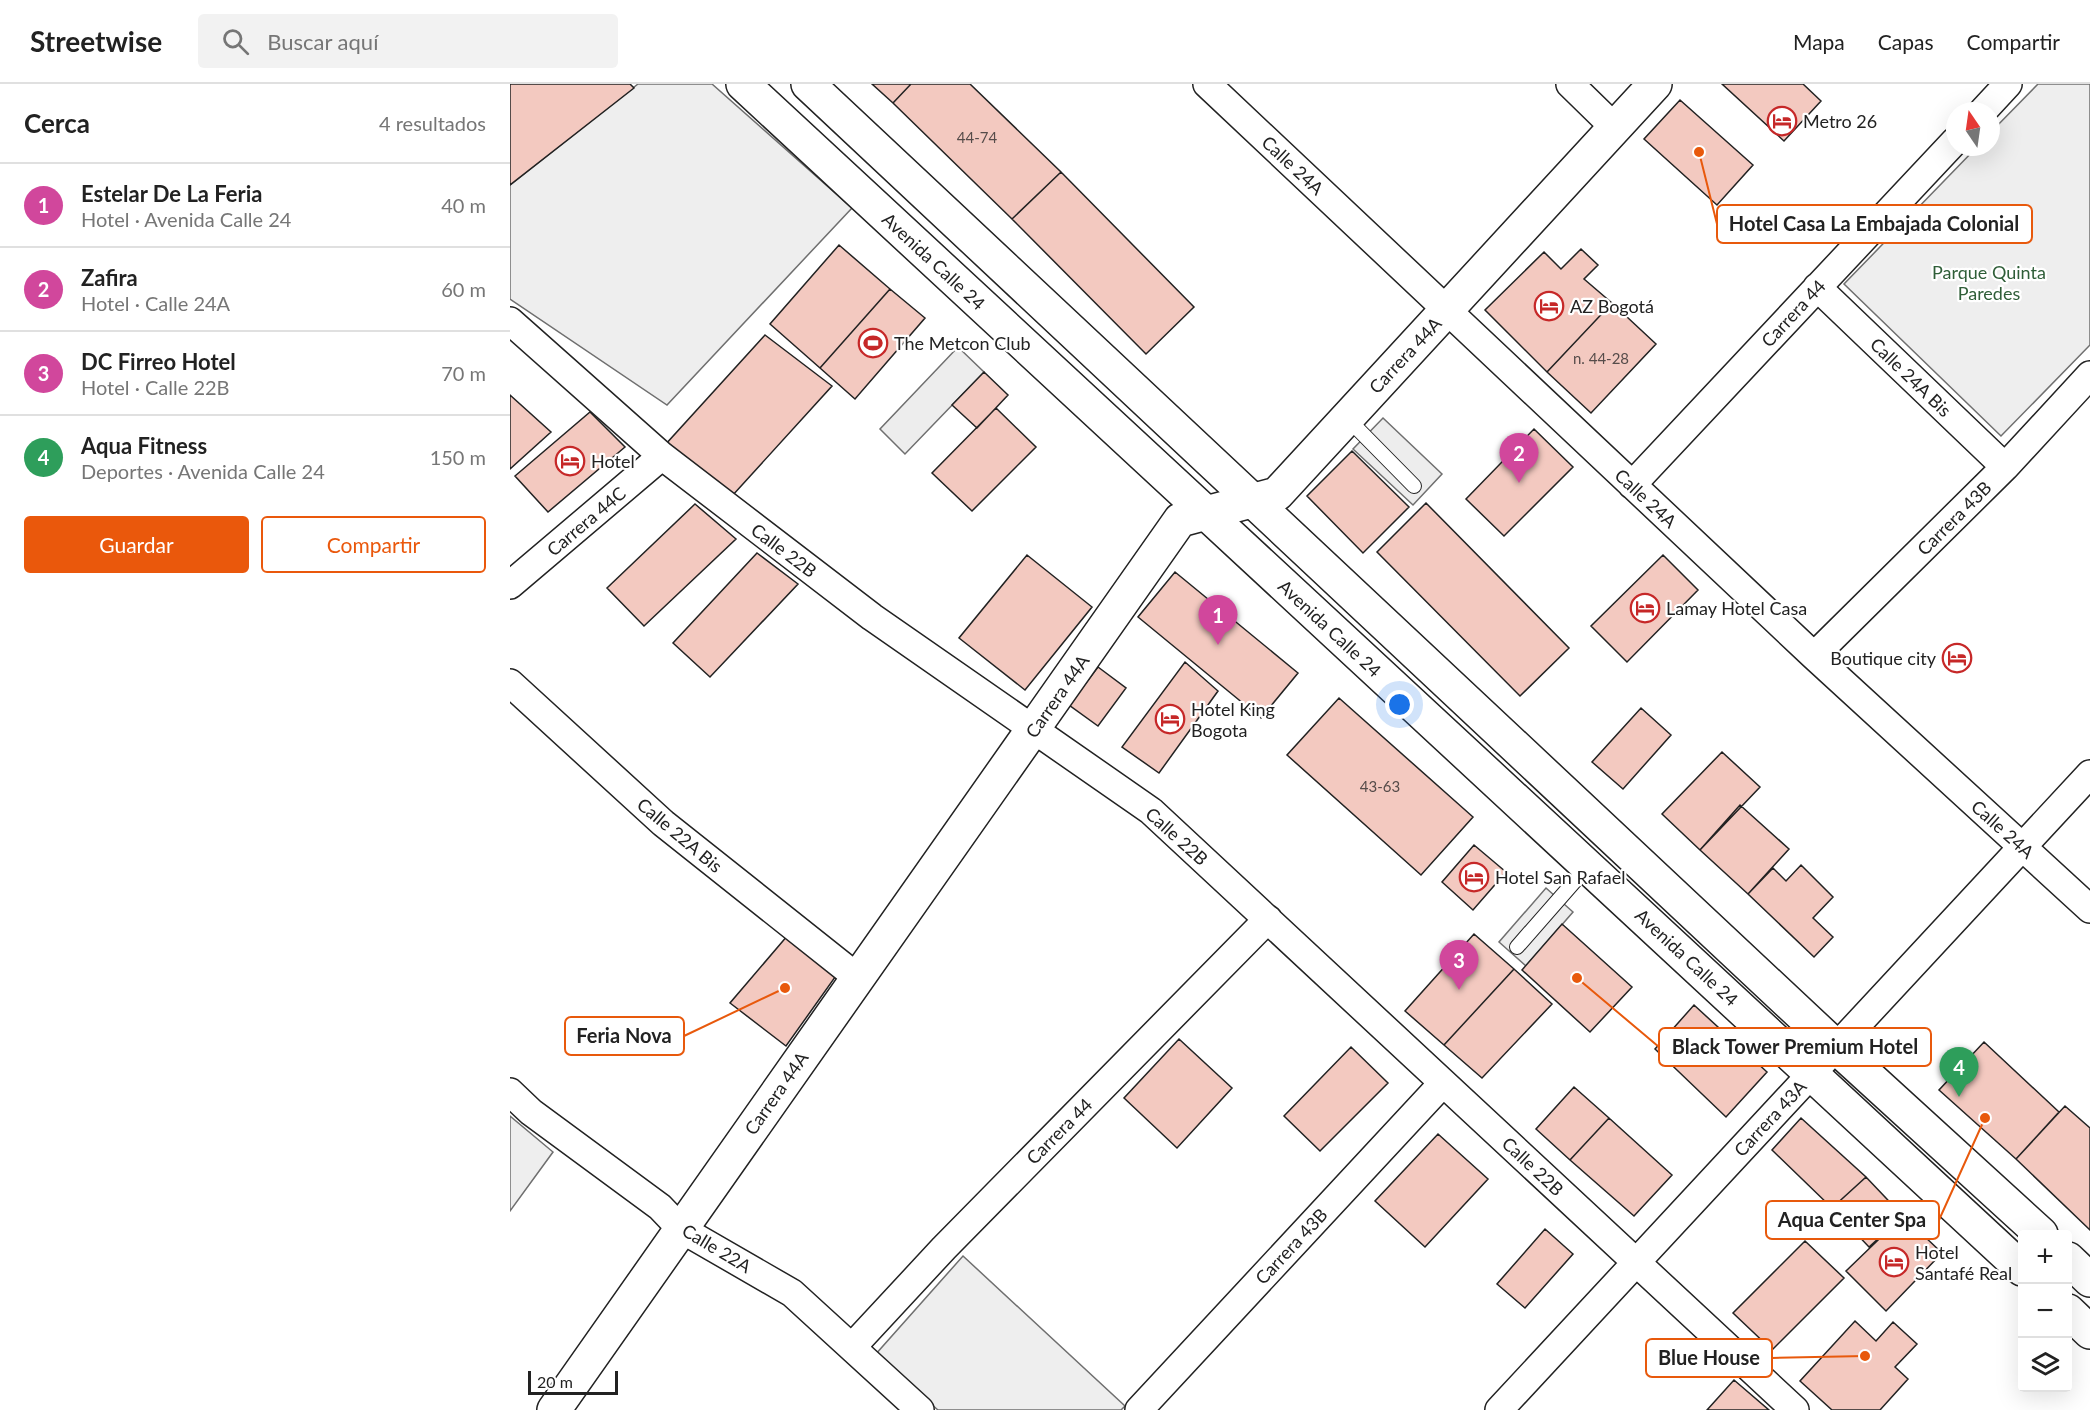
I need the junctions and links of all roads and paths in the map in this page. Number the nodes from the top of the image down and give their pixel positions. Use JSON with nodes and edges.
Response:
{"nodes":[{"id":1,"x":743,"y":84,"type":"edge"},
{"id":2,"x":808,"y":84,"type":"edge"},
{"id":3,"x":1207,"y":84,"type":"edge"},
{"id":4,"x":1569,"y":84,"type":"edge"},
{"id":5,"x":1655,"y":84,"type":"edge"},
{"id":6,"x":2008,"y":84,"type":"edge"},
{"id":7,"x":1991,"y":102,"type":"edge"},
{"id":8,"x":1615,"y":128,"type":"junction"},
{"id":9,"x":1946,"y":151,"type":"edge"},
{"id":10,"x":1817,"y":287,"type":"junction"},
{"id":11,"x":1447,"y":310,"type":"junction"},
{"id":12,"x":510,"y":321,"type":"edge"},
{"id":13,"x":2090,"y":375,"type":"edge"},
{"id":14,"x":1347,"y":418,"type":"junction"},
{"id":15,"x":662,"y":456,"type":"junction"},
{"id":16,"x":2005,"y":467,"type":"junction"},
{"id":17,"x":1632,"y":484,"type":"junction"},
{"id":18,"x":1414,"y":486,"type":"dead end"},
{"id":19,"x":1253,"y":501,"type":"junction"},
{"id":20,"x":1206,"y":513,"type":"junction"},
{"id":21,"x":510,"y":585,"type":"edge"},
{"id":22,"x":1814,"y":656,"type":"junction"},
{"id":23,"x":510,"y":683,"type":"edge"},
{"id":24,"x":1034,"y":728,"type":"junction"},
{"id":25,"x":2090,"y":774,"type":"edge"},
{"id":26,"x":2023,"y":846,"type":"junction"},
{"id":27,"x":1588,"y":866,"type":"junction"},
{"id":28,"x":2090,"y":909,"type":"edge"},
{"id":29,"x":1269,"y":920,"type":"junction"},
{"id":30,"x":1517,"y":947,"type":"dead end"},
{"id":31,"x":858,"y":978,"type":"junction"},
{"id":32,"x":1836,"y":1047,"type":"junction"},
{"id":33,"x":1812,"y":1073,"type":"junction"},
{"id":34,"x":1443,"y":1083,"type":"junction"},
{"id":35,"x":510,"y":1092,"type":"edge"},
{"id":36,"x":681,"y":1228,"type":"junction"},
{"id":37,"x":2037,"y":1230,"type":"edge"},
{"id":38,"x":1636,"y":1262,"type":"junction"},
{"id":39,"x":2072,"y":1264,"type":"edge"},
{"id":40,"x":2018,"y":1265,"type":"edge"},
{"id":41,"x":2090,"y":1280,"type":"edge"},
{"id":42,"x":2072,"y":1316,"type":"edge"},
{"id":43,"x":2090,"y":1332,"type":"edge"},
{"id":44,"x":853,"y":1346,"type":"junction"},
{"id":45,"x":554,"y":1410,"type":"edge"},
{"id":46,"x":920,"y":1410,"type":"edge"},
{"id":47,"x":1139,"y":1410,"type":"edge"},
{"id":48,"x":1499,"y":1410,"type":"edge"},
{"id":49,"x":1795,"y":1410,"type":"edge"}],
"edges":[{"from":1,"to":20,"type":"main road","name":"Avenida Calle 24"},
{"from":2,"to":19,"type":"main road","name":"Avenida Calle 24"},
{"from":3,"to":11,"type":"street","name":"Calle 24A"},
{"from":4,"to":8,"type":"street"},
{"from":5,"to":8,"type":"main road","name":"Carrera 44A"},
{"from":6,"to":7,"type":"street"},
{"from":8,"to":11,"type":"main road","name":"Carrera 44A"},
{"from":9,"to":10,"type":"street","name":"Carrera 44"},
{"from":10,"to":16,"type":"street","name":"Calle 24A Bis"},
{"from":10,"to":17,"type":"street","name":"Carrera 44"},
{"from":11,"to":14,"type":"main road","name":"Carrera 44A"},
{"from":11,"to":17,"type":"street","name":"Calle 24A"},
{"from":12,"to":15,"type":"street","name":"Calle 22B"},
{"from":13,"to":16,"type":"street","name":"Carrera 43B"},
{"from":14,"to":18,"type":"lane"},
{"from":14,"to":19,"type":"main road","name":"Carrera 44A"},
{"from":15,"to":21,"type":"street","name":"Carrera 44C"},
{"from":15,"to":24,"type":"street","name":"Calle 22B"},
{"from":16,"to":22,"type":"street","name":"Carrera 43B"},
{"from":17,"to":22,"type":"street","name":"Calle 24A"},
{"from":19,"to":20,"type":"main road","name":"Carrera 44A"},
{"from":19,"to":32,"type":"main road","name":"Avenida Calle 24"},
{"from":20,"to":24,"type":"main road","name":"Carrera 44A"},
{"from":20,"to":27,"type":"main road","name":"Avenida Calle 24"},
{"from":22,"to":26,"type":"street","name":"Calle 24A"},
{"from":23,"to":31,"type":"street","name":"Calle 22A Bis"},
{"from":24,"to":29,"type":"street","name":"Calle 22B"},
{"from":24,"to":31,"type":"main road","name":"Carrera 44A"},
{"from":25,"to":26,"type":"street","name":"Carrera 43A"},
{"from":26,"to":28,"type":"street","name":"Calle 24A"},
{"from":26,"to":32,"type":"street","name":"Carrera 43A"},
{"from":27,"to":30,"type":"lane"},
{"from":27,"to":33,"type":"main road","name":"Avenida Calle 24"},
{"from":29,"to":34,"type":"street","name":"Calle 22B"},
{"from":29,"to":44,"type":"street","name":"Carrera 44"},
{"from":31,"to":36,"type":"main road","name":"Carrera 44A"},
{"from":32,"to":33,"type":"street","name":"Carrera 43A"},
{"from":32,"to":37,"type":"main road","name":"Avenida Calle 24"},
{"from":33,"to":38,"type":"street","name":"Carrera 43A"},
{"from":33,"to":40,"type":"main road","name":"Avenida Calle 24"},
{"from":34,"to":38,"type":"street","name":"Calle 22B"},
{"from":34,"to":47,"type":"street","name":"Carrera 43B"},
{"from":35,"to":36,"type":"street","name":"Calle 22A"},
{"from":36,"to":44,"type":"street","name":"Calle 22A"},
{"from":36,"to":45,"type":"main road","name":"Carrera 44A"},
{"from":38,"to":48,"type":"street","name":"Carrera 43A"},
{"from":38,"to":49,"type":"street","name":"Calle 22B"},
{"from":39,"to":41,"type":"main road"},
{"from":42,"to":43,"type":"main road"},
{"from":44,"to":46,"type":"street","name":"Calle 22A"}]}
